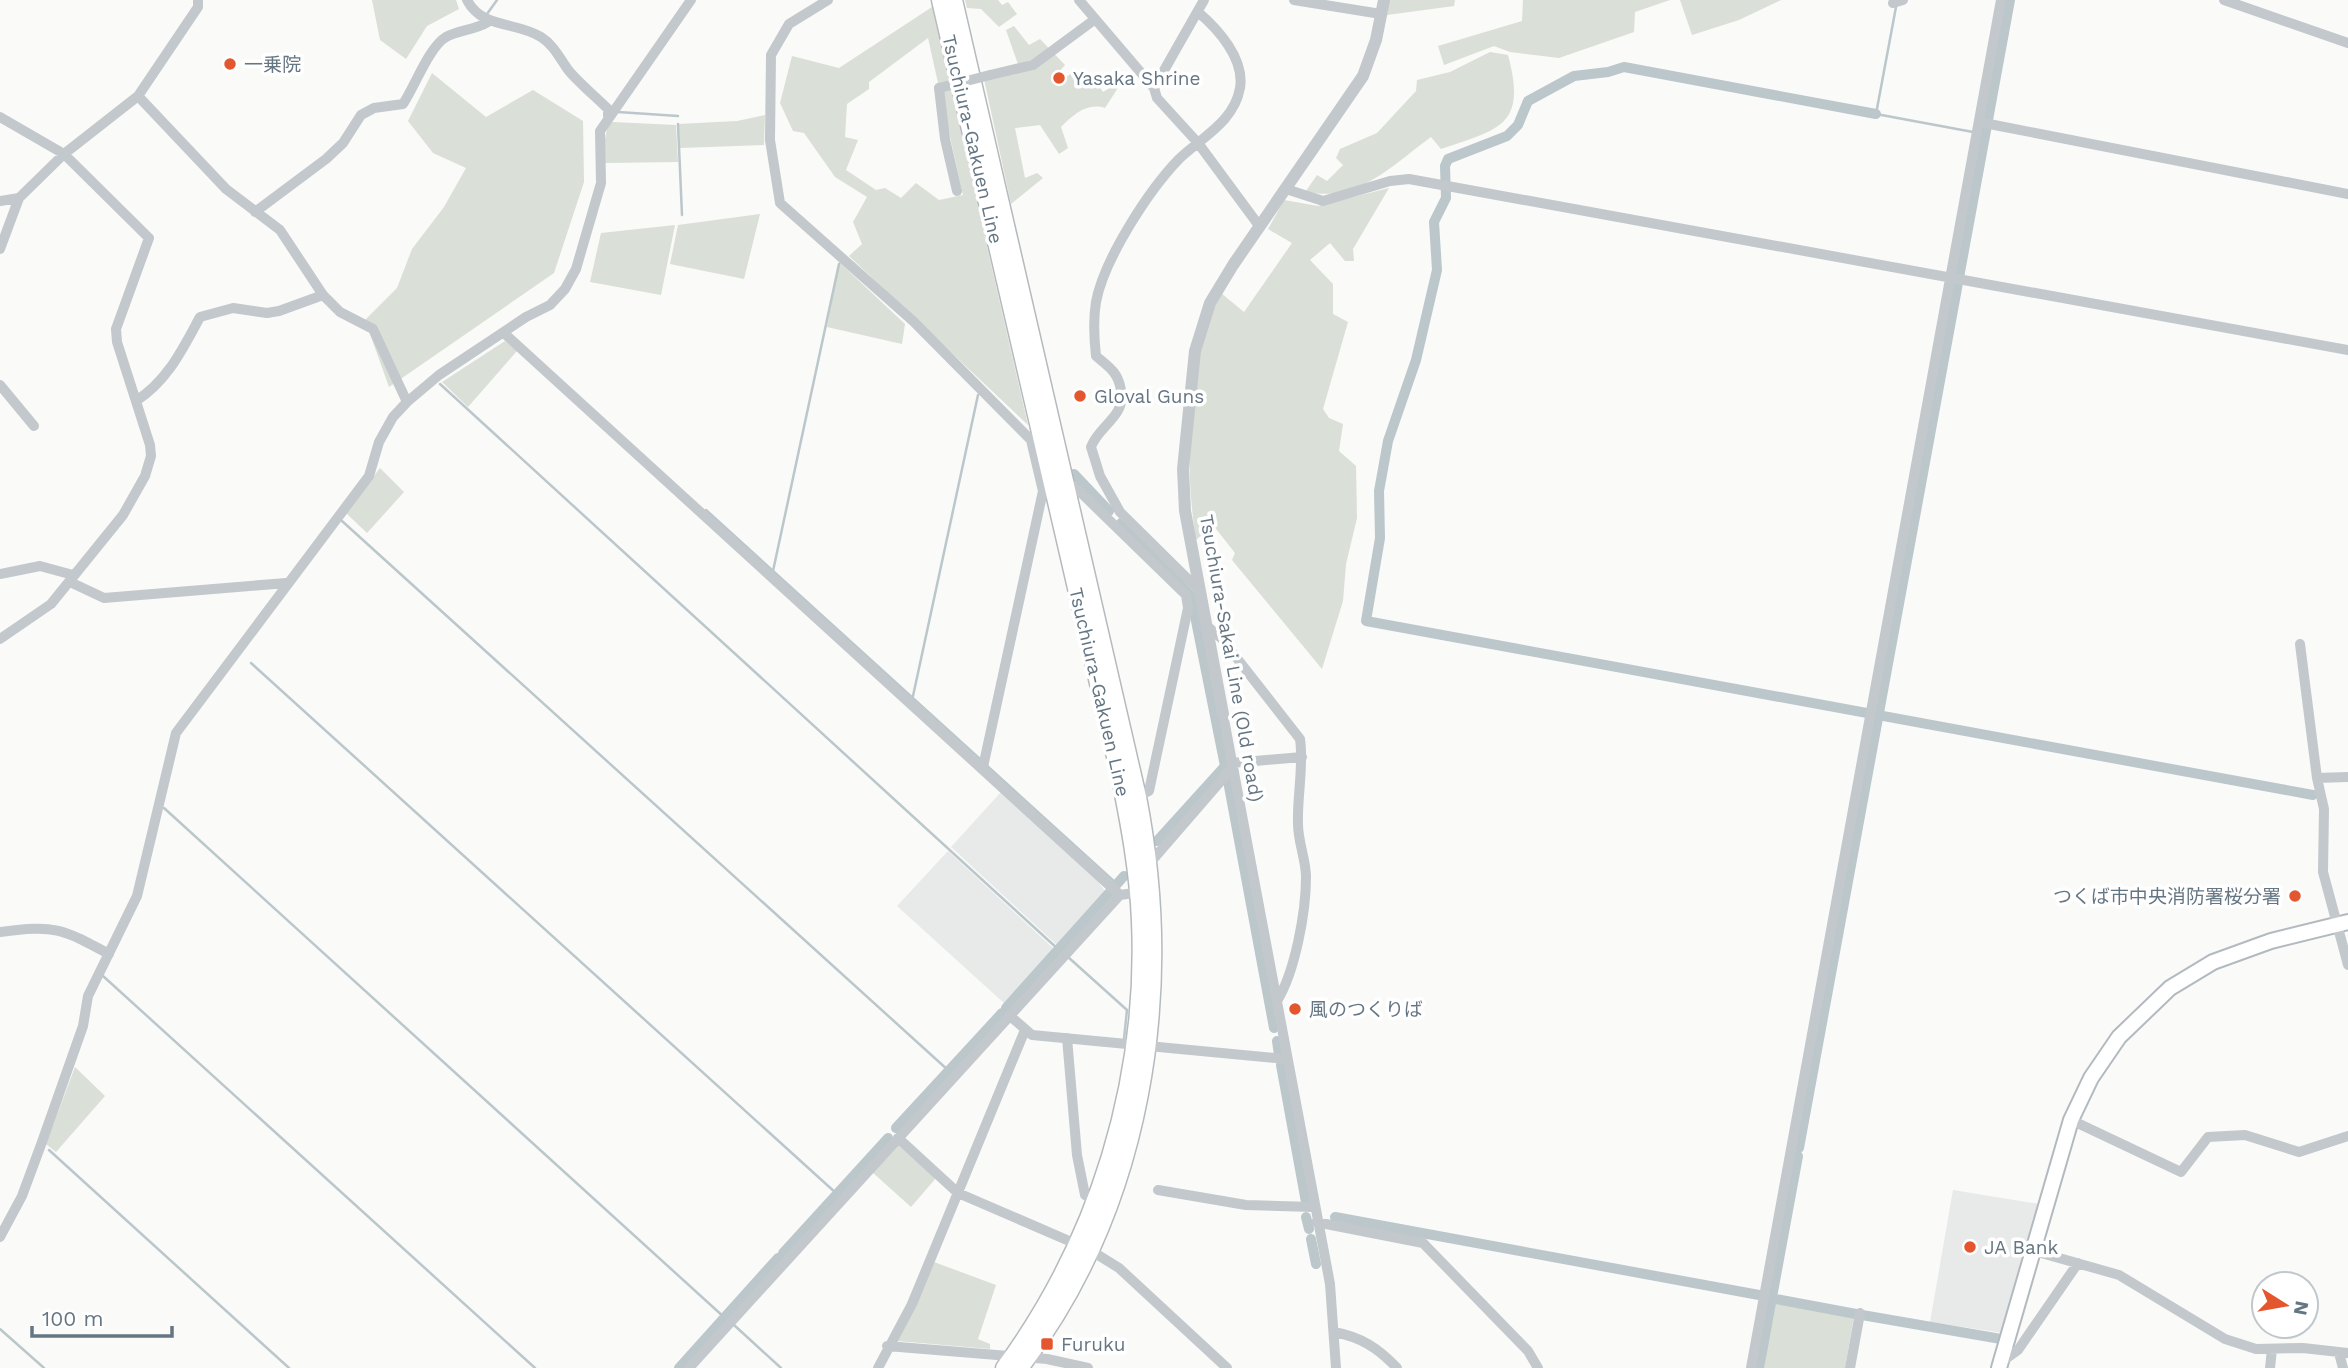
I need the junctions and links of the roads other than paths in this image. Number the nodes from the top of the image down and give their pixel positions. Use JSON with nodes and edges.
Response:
{"nodes":[{"id":1,"x":198,"y":0,"type":"edge"},
{"id":2,"x":467,"y":0,"type":"edge"},
{"id":3,"x":691,"y":0,"type":"edge"},
{"id":4,"x":828,"y":0,"type":"edge"},
{"id":5,"x":940,"y":0,"type":"edge"},
{"id":6,"x":954,"y":0,"type":"edge"},
{"id":7,"x":1079,"y":0,"type":"edge"},
{"id":8,"x":1204,"y":0,"type":"edge"},
{"id":9,"x":1294,"y":0,"type":"edge"},
{"id":10,"x":1384,"y":0,"type":"edge"},
{"id":11,"x":2001,"y":0,"type":"edge"},
{"id":12,"x":2224,"y":0,"type":"edge"},
{"id":13,"x":1329,"y":2,"type":"edge"},
{"id":14,"x":1198,"y":12,"type":"junction"},
{"id":15,"x":1381,"y":14,"type":"junction"},
{"id":16,"x":1094,"y":20,"type":"junction"},
{"id":17,"x":488,"y":22,"type":"junction"},
{"id":18,"x":2348,"y":43,"type":"edge"},
{"id":19,"x":1154,"y":88,"type":"junction"},
{"id":20,"x":138,"y":96,"type":"junction"},
{"id":21,"x":608,"y":116,"type":"junction"},
{"id":22,"x":0,"y":117,"type":"edge"},
{"id":23,"x":1978,"y":128,"type":"junction"},
{"id":24,"x":1198,"y":143,"type":"junction"},
{"id":25,"x":64,"y":154,"type":"junction"},
{"id":26,"x":1286,"y":189,"type":"junction"},
{"id":27,"x":957,"y":191,"type":"dead end"},
{"id":28,"x":2348,"y":194,"type":"edge"},
{"id":29,"x":19,"y":198,"type":"junction"},
{"id":30,"x":0,"y":201,"type":"edge"},
{"id":31,"x":255,"y":212,"type":"junction"},
{"id":32,"x":1260,"y":227,"type":"junction"},
{"id":33,"x":0,"y":249,"type":"edge"},
{"id":34,"x":1950,"y":277,"type":"junction"},
{"id":35,"x":323,"y":295,"type":"junction"},
{"id":36,"x":503,"y":333,"type":"junction"},
{"id":37,"x":2348,"y":351,"type":"edge"},
{"id":38,"x":0,"y":385,"type":"edge"},
{"id":39,"x":136,"y":401,"type":"junction"},
{"id":40,"x":407,"y":402,"type":"junction"},
{"id":41,"x":34,"y":426,"type":"dead end"},
{"id":42,"x":1043,"y":440,"type":"junction"},
{"id":43,"x":1054,"y":488,"type":"junction"},
{"id":44,"x":1120,"y":512,"type":"junction"},
{"id":45,"x":1110,"y":521,"type":"junction"},
{"id":46,"x":0,"y":574,"type":"edge"},
{"id":47,"x":71,"y":578,"type":"junction"},
{"id":48,"x":286,"y":583,"type":"junction"},
{"id":49,"x":1200,"y":591,"type":"junction"},
{"id":50,"x":1207,"y":626,"type":"junction"},
{"id":51,"x":0,"y":639,"type":"edge"},
{"id":52,"x":2301,"y":644,"type":"dead end"},
{"id":53,"x":1223,"y":714,"type":"joint"},
{"id":54,"x":1303,"y":757,"type":"junction"},
{"id":55,"x":984,"y":764,"type":"junction"},
{"id":56,"x":1233,"y":765,"type":"junction"},
{"id":57,"x":2348,"y":777,"type":"edge"},
{"id":58,"x":2317,"y":778,"type":"junction"},
{"id":59,"x":1131,"y":798,"type":"junction"},
{"id":60,"x":1149,"y":864,"type":"junction"},
{"id":61,"x":1145,"y":891,"type":"junction"},
{"id":62,"x":1120,"y":895,"type":"junction"},
{"id":63,"x":2343,"y":924,"type":"edge"},
{"id":64,"x":0,"y":932,"type":"edge"},
{"id":65,"x":109,"y":954,"type":"junction"},
{"id":66,"x":2348,"y":965,"type":"edge"},
{"id":67,"x":1276,"y":1001,"type":"junction"},
{"id":68,"x":1009,"y":1015,"type":"junction"},
{"id":69,"x":1025,"y":1030,"type":"junction"},
{"id":70,"x":1067,"y":1038,"type":"junction"},
{"id":71,"x":1142,"y":1047,"type":"junction"},
{"id":72,"x":1286,"y":1059,"type":"junction"},
{"id":73,"x":2071,"y":1120,"type":"junction"},
{"id":74,"x":2348,"y":1136,"type":"edge"},
{"id":75,"x":898,"y":1138,"type":"junction"},
{"id":76,"x":1158,"y":1190,"type":"dead end"},
{"id":77,"x":958,"y":1193,"type":"junction"},
{"id":78,"x":1095,"y":1201,"type":"junction"},
{"id":79,"x":1313,"y":1208,"type":"junction"},
{"id":80,"x":1316,"y":1222,"type":"junction"},
{"id":81,"x":0,"y":1237,"type":"edge"},
{"id":82,"x":1083,"y":1247,"type":"junction"},
{"id":83,"x":2031,"y":1250,"type":"junction"},
{"id":84,"x":2078,"y":1263,"type":"junction"},
{"id":85,"x":1860,"y":1313,"type":"dead end"},
{"id":86,"x":1334,"y":1332,"type":"junction"},
{"id":87,"x":887,"y":1346,"type":"junction"},
{"id":88,"x":2272,"y":1349,"type":"junction"},
{"id":89,"x":2344,"y":1353,"type":"edge"},
{"id":90,"x":1016,"y":1362,"type":"edge"},
{"id":91,"x":1999,"y":1366,"type":"edge"},
{"id":92,"x":689,"y":1368,"type":"edge"},
{"id":93,"x":878,"y":1368,"type":"edge"},
{"id":94,"x":1088,"y":1368,"type":"edge"},
{"id":95,"x":1227,"y":1368,"type":"edge"},
{"id":96,"x":1336,"y":1368,"type":"edge"},
{"id":97,"x":1396,"y":1368,"type":"edge"},
{"id":98,"x":1538,"y":1368,"type":"edge"},
{"id":99,"x":1751,"y":1368,"type":"edge"},
{"id":100,"x":1850,"y":1368,"type":"edge"},
{"id":101,"x":2270,"y":1368,"type":"edge"},
{"id":102,"x":2343,"y":1368,"type":"edge"}],
"edges":[{"from":1,"to":20,"type":"street"},
{"from":2,"to":17,"type":"street"},
{"from":3,"to":21,"type":"street"},
{"from":4,"to":42,"type":"street"},
{"from":5,"to":42,"type":"main road","name":"Tsuchiura-Gakuen Line"},
{"from":6,"to":42,"type":"main road","name":"Tsuchiura-Gakuen Line"},
{"from":7,"to":16,"type":"street"},
{"from":8,"to":14,"type":"street"},
{"from":9,"to":13,"type":"street"},
{"from":10,"to":15,"type":"street","name":"Tsuchiura-Sakai Line (Old road)"},
{"from":11,"to":23,"type":"street"},
{"from":12,"to":18,"type":"street"},
{"from":13,"to":15,"type":"street"},
{"from":14,"to":19,"type":"street"},
{"from":14,"to":24,"type":"street"},
{"from":15,"to":26,"type":"street","name":"Tsuchiura-Sakai Line (Old road)"},
{"from":16,"to":19,"type":"street"},
{"from":16,"to":27,"type":"street","bridge":true},
{"from":17,"to":21,"type":"street"},
{"from":17,"to":31,"type":"street"},
{"from":19,"to":24,"type":"street"},
{"from":20,"to":25,"type":"street"},
{"from":20,"to":31,"type":"street"},
{"from":21,"to":36,"type":"street"},
{"from":22,"to":25,"type":"street"},
{"from":23,"to":28,"type":"street"},
{"from":23,"to":34,"type":"street"},
{"from":24,"to":32,"type":"street"},
{"from":24,"to":44,"type":"street"},
{"from":25,"to":29,"type":"street"},
{"from":25,"to":39,"type":"street"},
{"from":26,"to":32,"type":"street","name":"Tsuchiura-Sakai Line (Old road)"},
{"from":26,"to":34,"type":"street"},
{"from":29,"to":30,"type":"street"},
{"from":29,"to":33,"type":"street"},
{"from":31,"to":35,"type":"street"},
{"from":32,"to":49,"type":"street","name":"Tsuchiura-Sakai Line (Old road)"},
{"from":34,"to":37,"type":"street"},
{"from":34,"to":99,"type":"street"},
{"from":35,"to":39,"type":"street"},
{"from":35,"to":40,"type":"street"},
{"from":36,"to":40,"type":"street"},
{"from":36,"to":55,"type":"street"},
{"from":38,"to":41,"type":"street"},
{"from":39,"to":47,"type":"street"},
{"from":40,"to":48,"type":"street"},
{"from":42,"to":43,"type":"main road","name":"Tsuchiura-Gakuen Line"},
{"from":42,"to":43,"type":"street"},
{"from":43,"to":45,"type":"street"},
{"from":43,"to":55,"type":"street"},
{"from":43,"to":59,"type":"main road","name":"Tsuchiura-Gakuen Line"},
{"from":44,"to":45,"type":"street"},
{"from":44,"to":49,"type":"street"},
{"from":45,"to":59,"type":"street"},
{"from":46,"to":47,"type":"street"},
{"from":47,"to":48,"type":"street"},
{"from":47,"to":51,"type":"street"},
{"from":48,"to":65,"type":"street"},
{"from":49,"to":50,"type":"street","name":"Tsuchiura-Sakai Line (Old road)"},
{"from":50,"to":53,"type":"street","name":"Tsuchiura-Sakai Line (Old road)"},
{"from":50,"to":54,"type":"street"},
{"from":52,"to":58,"type":"street"},
{"from":53,"to":56,"type":"street","name":"Tsuchiura-Sakai Line (Old road)"},
{"from":54,"to":56,"type":"street"},
{"from":54,"to":67,"type":"street"},
{"from":55,"to":62,"type":"street"},
{"from":56,"to":60,"type":"street"},
{"from":56,"to":67,"type":"street","name":"Tsuchiura-Sakai Line (Old road)"},
{"from":57,"to":58,"type":"street"},
{"from":58,"to":63,"type":"street"},
{"from":59,"to":60,"type":"main road","name":"Tsuchiura-Gakuen Line"},
{"from":59,"to":61,"type":"main road","name":"Tsuchiura-Gakuen Line"},
{"from":60,"to":61,"type":"main road","name":"Tsuchiura-Gakuen Line"},
{"from":61,"to":62,"type":"street"},
{"from":61,"to":71,"type":"main road","name":"Tsuchiura-Gakuen Line"},
{"from":62,"to":68,"type":"street"},
{"from":63,"to":66,"type":"street"},
{"from":63,"to":73,"type":"main road"},
{"from":64,"to":65,"type":"street"},
{"from":65,"to":81,"type":"street"},
{"from":67,"to":72,"type":"street","name":"Tsuchiura-Sakai Line (Old road)"},
{"from":68,"to":69,"type":"street"},
{"from":68,"to":75,"type":"street"},
{"from":69,"to":70,"type":"street"},
{"from":69,"to":77,"type":"street"},
{"from":70,"to":71,"type":"street"},
{"from":70,"to":78,"type":"street"},
{"from":71,"to":72,"type":"street"},
{"from":71,"to":78,"type":"main road","name":"Tsuchiura-Gakuen Line"},
{"from":71,"to":82,"type":"main road","name":"Tsuchiura-Gakuen Line"},
{"from":72,"to":79,"type":"street","name":"Tsuchiura-Sakai Line (Old road)"},
{"from":73,"to":74,"type":"street"},
{"from":73,"to":83,"type":"main road"},
{"from":75,"to":77,"type":"street"},
{"from":75,"to":92,"type":"street"},
{"from":76,"to":79,"type":"street"},
{"from":77,"to":82,"type":"street"},
{"from":77,"to":87,"type":"street"},
{"from":78,"to":82,"type":"main road","name":"Tsuchiura-Gakuen Line"},
{"from":79,"to":80,"type":"street","name":"Tsuchiura-Sakai Line (Old road)"},
{"from":80,"to":86,"type":"street","name":"Tsuchiura-Sakai Line (Old road)"},
{"from":80,"to":98,"type":"street"},
{"from":82,"to":90,"type":"main road","name":"Tsuchiura-Gakuen Line"},
{"from":82,"to":95,"type":"street"},
{"from":83,"to":84,"type":"street"},
{"from":83,"to":91,"type":"main road"},
{"from":84,"to":88,"type":"street"},
{"from":84,"to":91,"type":"street"},
{"from":85,"to":100,"type":"street"},
{"from":86,"to":96,"type":"street","name":"Tsuchiura-Sakai Line (Old road)"},
{"from":86,"to":97,"type":"street"},
{"from":87,"to":90,"type":"street"},
{"from":87,"to":93,"type":"street"},
{"from":88,"to":89,"type":"street"},
{"from":88,"to":101,"type":"street"},
{"from":89,"to":102,"type":"street"},
{"from":90,"to":94,"type":"street"}]}
